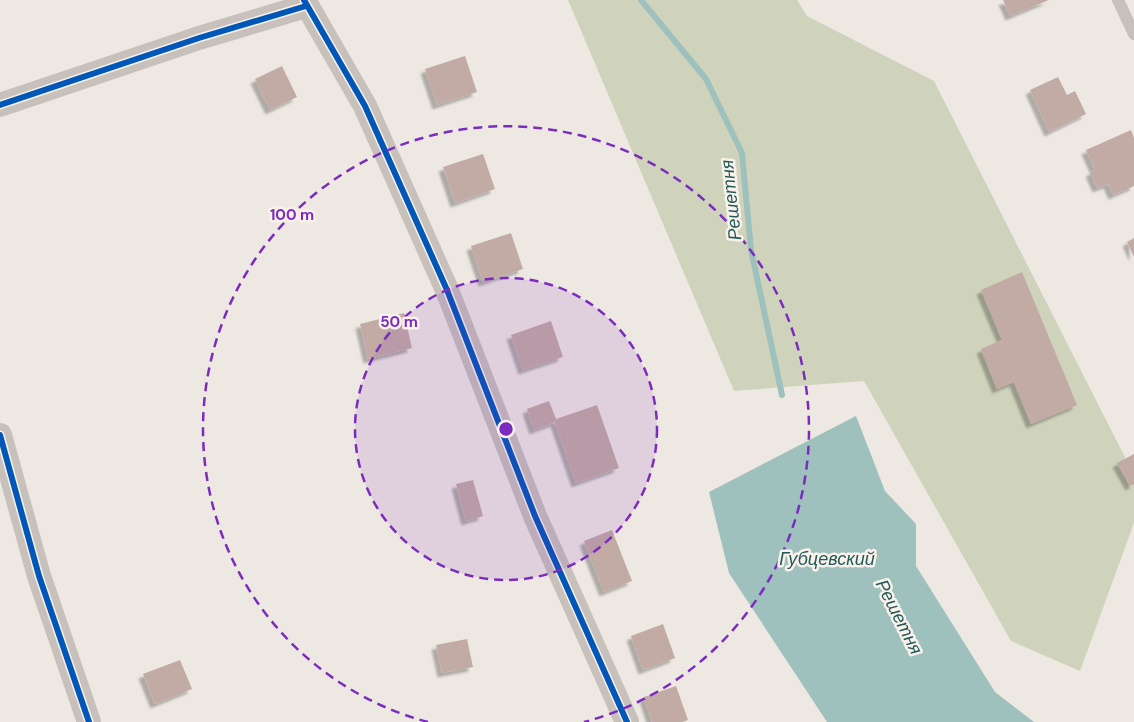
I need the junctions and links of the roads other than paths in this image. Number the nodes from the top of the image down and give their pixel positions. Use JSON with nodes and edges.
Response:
{"nodes":[{"id":1,"x":1118,"y":0,"type":"edge"},
{"id":2,"x":305,"y":3,"type":"edge"},
{"id":3,"x":1134,"y":34,"type":"edge"},
{"id":4,"x":0,"y":105,"type":"edge"},
{"id":5,"x":0,"y":435,"type":"edge"},
{"id":6,"x":89,"y":722,"type":"edge"},
{"id":7,"x":627,"y":722,"type":"edge"}],
"edges":[{"from":1,"to":3,"type":"lane"},
{"from":2,"to":4,"type":"street"},
{"from":2,"to":7,"type":"street"},
{"from":5,"to":6,"type":"street"}]}
